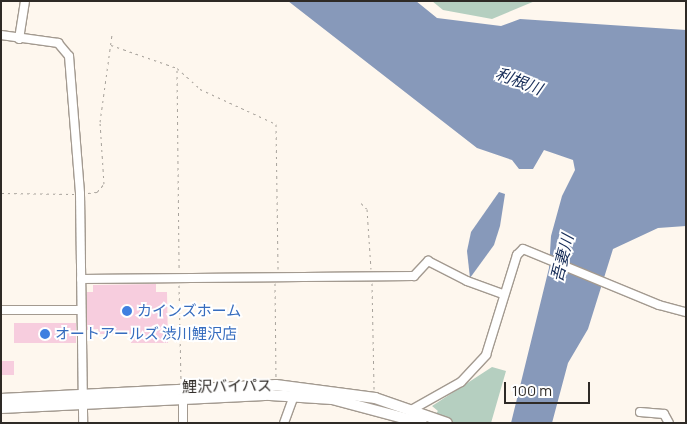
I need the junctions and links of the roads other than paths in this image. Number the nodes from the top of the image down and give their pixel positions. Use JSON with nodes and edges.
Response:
{"nodes":[{"id":1,"x":25,"y":1,"type":"edge"},
{"id":2,"x":2,"y":35,"type":"edge"},
{"id":3,"x":19,"y":39,"type":"junction"},
{"id":4,"x":81,"y":279,"type":"junction"},
{"id":5,"x":504,"y":294,"type":"junction"},
{"id":6,"x":1,"y":310,"type":"edge"},
{"id":7,"x":81,"y":310,"type":"junction"},
{"id":8,"x":686,"y":312,"type":"edge"},
{"id":9,"x":294,"y":395,"type":"junction"},
{"id":10,"x":83,"y":398,"type":"junction"},
{"id":11,"x":183,"y":398,"type":"junction"},
{"id":12,"x":1,"y":399,"type":"edge"},
{"id":13,"x":1,"y":408,"type":"edge"},
{"id":14,"x":640,"y":412,"type":"dead end"},
{"id":15,"x":418,"y":418,"type":"edge"},
{"id":16,"x":83,"y":423,"type":"edge"},
{"id":17,"x":183,"y":423,"type":"edge"},
{"id":18,"x":284,"y":423,"type":"edge"},
{"id":19,"x":447,"y":423,"type":"edge"},
{"id":20,"x":669,"y":423,"type":"edge"}],
"edges":[{"from":1,"to":3,"type":"street"},
{"from":2,"to":3,"type":"street"},
{"from":3,"to":4,"type":"street"},
{"from":4,"to":5,"type":"street"},
{"from":4,"to":7,"type":"street"},
{"from":5,"to":8,"type":"street"},
{"from":5,"to":15,"type":"street"},
{"from":6,"to":7,"type":"street"},
{"from":7,"to":10,"type":"street"},
{"from":9,"to":11,"type":"highway","name":"鯉沢バイパス"},
{"from":9,"to":15,"type":"highway","name":"鯉沢バイパス"},
{"from":9,"to":18,"type":"street"},
{"from":10,"to":11,"type":"highway","name":"鯉沢バイパス"},
{"from":10,"to":12,"type":"highway","name":"鯉沢バイパス"},
{"from":10,"to":13,"type":"highway","name":"鯉沢バイパス"},
{"from":10,"to":15,"type":"highway","name":"鯉沢バイパス"},
{"from":10,"to":16,"type":"street"},
{"from":11,"to":17,"type":"street"},
{"from":14,"to":20,"type":"street"},
{"from":15,"to":19,"type":"highway","name":"鯉沢バイパス"}]}
